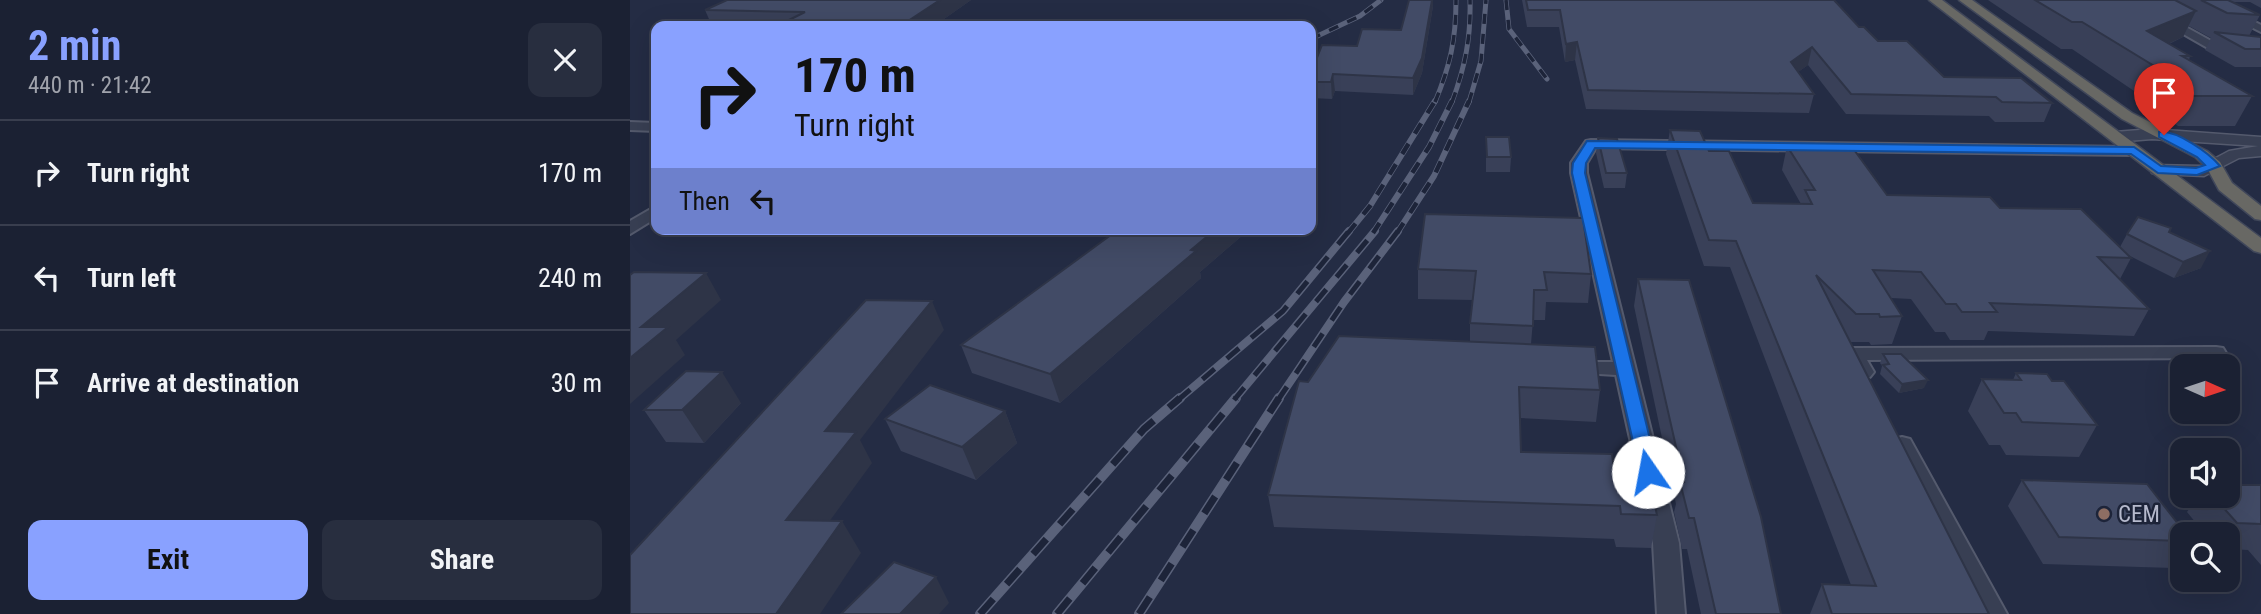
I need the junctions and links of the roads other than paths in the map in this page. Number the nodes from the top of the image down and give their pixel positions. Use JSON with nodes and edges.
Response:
{"nodes":[{"id":1,"x":1935,"y":0,"type":"edge"},
{"id":2,"x":1965,"y":0,"type":"edge"},
{"id":3,"x":2129,"y":0,"type":"edge"},
{"id":4,"x":2203,"y":0,"type":"edge"},
{"id":5,"x":2261,"y":29,"type":"edge"},
{"id":6,"x":2261,"y":48,"type":"edge"},
{"id":7,"x":630,"y":126,"type":"edge"},
{"id":8,"x":651,"y":127,"type":"edge"},
{"id":9,"x":2164,"y":135,"type":"junction"},
{"id":10,"x":2115,"y":136,"type":"junction"},
{"id":11,"x":2261,"y":142,"type":"edge"},
{"id":12,"x":2134,"y":151,"type":"junction"},
{"id":13,"x":2261,"y":151,"type":"edge"},
{"id":14,"x":2214,"y":166,"type":"junction"},
{"id":15,"x":2158,"y":169,"type":"junction"},
{"id":16,"x":2192,"y":195,"type":"junction"},
{"id":17,"x":2236,"y":196,"type":"junction"},
{"id":18,"x":651,"y":214,"type":"edge"},
{"id":19,"x":2261,"y":215,"type":"edge"},
{"id":20,"x":630,"y":229,"type":"edge"},
{"id":21,"x":2261,"y":247,"type":"edge"},
{"id":22,"x":2216,"y":353,"type":"dead end"},
{"id":23,"x":1554,"y":367,"type":"edge"},
{"id":24,"x":1623,"y":369,"type":"junction"},
{"id":25,"x":1872,"y":389,"type":"edge"},
{"id":26,"x":1891,"y":425,"type":"edge"},
{"id":27,"x":1671,"y":614,"type":"edge"},
{"id":28,"x":1993,"y":614,"type":"edge"}],
"edges":[{"from":1,"to":10,"type":"highway"},
{"from":2,"to":9,"type":"highway"},
{"from":3,"to":6,"type":"street"},
{"from":4,"to":5,"type":"street"},
{"from":7,"to":8,"type":"street"},
{"from":9,"to":10,"type":"street"},
{"from":9,"to":11,"type":"street"},
{"from":9,"to":14,"type":"highway"},
{"from":10,"to":12,"type":"highway"},
{"from":12,"to":15,"type":"highway"},
{"from":12,"to":24,"type":"street"},
{"from":13,"to":14,"type":"street"},
{"from":14,"to":15,"type":"street"},
{"from":14,"to":17,"type":"highway"},
{"from":15,"to":16,"type":"highway"},
{"from":16,"to":17,"type":"highway"},
{"from":16,"to":21,"type":"highway"},
{"from":17,"to":19,"type":"highway"},
{"from":18,"to":20,"type":"street"},
{"from":22,"to":25,"type":"street"},
{"from":23,"to":24,"type":"street"},
{"from":24,"to":27,"type":"street"},
{"from":26,"to":28,"type":"street"}]}
